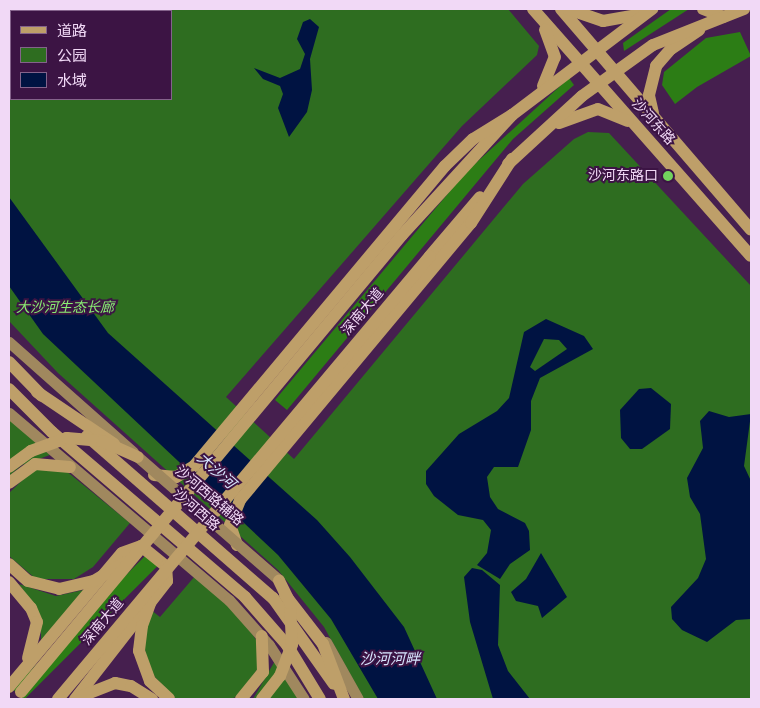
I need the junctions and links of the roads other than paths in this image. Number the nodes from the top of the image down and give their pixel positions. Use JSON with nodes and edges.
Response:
{"nodes":[{"id":1,"x":533,"y":9,"type":"edge"},
{"id":2,"x":562,"y":9,"type":"edge"},
{"id":3,"x":568,"y":9,"type":"edge"},
{"id":4,"x":703,"y":9,"type":"edge"},
{"id":5,"x":744,"y":9,"type":"edge"},
{"id":6,"x":649,"y":10,"type":"edge"},
{"id":7,"x":719,"y":19,"type":"junction"},
{"id":8,"x":596,"y":49,"type":"junction"},
{"id":9,"x":579,"y":61,"type":"junction"},
{"id":10,"x":615,"y":71,"type":"junction"},
{"id":11,"x":598,"y":83,"type":"junction"},
{"id":12,"x":539,"y":92,"type":"junction"},
{"id":13,"x":512,"y":115,"type":"junction"},
{"id":14,"x":655,"y":117,"type":"junction"},
{"id":15,"x":644,"y":134,"type":"junction"},
{"id":16,"x":533,"y":139,"type":"junction"},
{"id":17,"x":512,"y":159,"type":"junction"},
{"id":18,"x":751,"y":230,"type":"edge"},
{"id":19,"x":751,"y":256,"type":"edge"},
{"id":20,"x":9,"y":342,"type":"edge"},
{"id":21,"x":9,"y":362,"type":"edge"},
{"id":22,"x":9,"y":389,"type":"edge"},
{"id":23,"x":37,"y":392,"type":"junction"},
{"id":24,"x":9,"y":400,"type":"edge"},
{"id":25,"x":9,"y":413,"type":"edge"},
{"id":26,"x":52,"y":432,"type":"junction"},
{"id":27,"x":138,"y":457,"type":"junction"},
{"id":28,"x":9,"y":467,"type":"edge"},
{"id":29,"x":70,"y":467,"type":"junction"},
{"id":30,"x":9,"y":483,"type":"edge"},
{"id":31,"x":148,"y":542,"type":"junction"},
{"id":32,"x":9,"y":564,"type":"edge"},
{"id":33,"x":171,"y":565,"type":"junction"},
{"id":34,"x":279,"y":580,"type":"junction"},
{"id":35,"x":9,"y":582,"type":"edge"},
{"id":36,"x":14,"y":593,"type":"edge"},
{"id":37,"x":262,"y":636,"type":"junction"},
{"id":38,"x":22,"y":672,"type":"junction"},
{"id":39,"x":95,"y":689,"type":"junction"},
{"id":40,"x":15,"y":693,"type":"edge"},
{"id":41,"x":58,"y":699,"type":"edge"},
{"id":42,"x":75,"y":699,"type":"edge"},
{"id":43,"x":138,"y":699,"type":"edge"},
{"id":44,"x":152,"y":699,"type":"edge"},
{"id":45,"x":169,"y":699,"type":"edge"},
{"id":46,"x":241,"y":699,"type":"edge"},
{"id":47,"x":262,"y":699,"type":"edge"},
{"id":48,"x":304,"y":699,"type":"edge"},
{"id":49,"x":320,"y":699,"type":"edge"},
{"id":50,"x":343,"y":699,"type":"edge"},
{"id":51,"x":358,"y":699,"type":"edge"}],
"edges":[{"from":1,"to":9,"type":"main road","name":"沙河东路"},
{"from":1,"to":12,"type":"main road"},
{"from":2,"to":8,"type":"main road","name":"沙河东路"},
{"from":3,"to":6,"type":"main road"},
{"from":4,"to":7,"type":"main road"},
{"from":5,"to":7,"type":"main road","name":"深南大道"},
{"from":6,"to":8,"type":"main road","name":"深南大道"},
{"from":7,"to":10,"type":"main road","name":"深南大道"},
{"from":7,"to":14,"type":"main road"},
{"from":8,"to":9,"type":"main road","name":"深南大道"},
{"from":8,"to":10,"type":"main road","name":"沙河东路"},
{"from":9,"to":11,"type":"main road","name":"沙河东路"},
{"from":9,"to":12,"type":"main road","name":"深南大道"},
{"from":10,"to":11,"type":"main road","name":"深南大道"},
{"from":10,"to":14,"type":"main road","name":"沙河东路"},
{"from":11,"to":15,"type":"main road","name":"沙河东路"},
{"from":11,"to":16,"type":"main road","name":"深南大道"},
{"from":12,"to":13,"type":"main road","name":"深南大道"},
{"from":13,"to":23,"type":"main road"},
{"from":13,"to":31,"type":"main road","name":"深南大道","bridge":true},
{"from":14,"to":18,"type":"main road","name":"沙河东路"},
{"from":15,"to":16,"type":"main road"},
{"from":15,"to":19,"type":"main road","name":"沙河东路"},
{"from":16,"to":17,"type":"main road","name":"深南大道"},
{"from":17,"to":33,"type":"main road","name":"深南大道","bridge":true},
{"from":17,"to":50,"type":"main road"},
{"from":20,"to":27,"type":"main road","name":"沙河西路辅路"},
{"from":21,"to":23,"type":"main road","name":"沙河西路"},
{"from":22,"to":26,"type":"main road"},
{"from":23,"to":50,"type":"main road","name":"沙河西路"},
{"from":24,"to":26,"type":"main road"},
{"from":25,"to":29,"type":"main road"},
{"from":26,"to":49,"type":"main road"},
{"from":27,"to":28,"type":"main road","bridge":true},
{"from":27,"to":34,"type":"main road","name":"沙河西路辅路","bridge":true},
{"from":29,"to":30,"type":"main road"},
{"from":29,"to":37,"type":"main road"},
{"from":31,"to":32,"type":"main road","bridge":true},
{"from":31,"to":40,"type":"main road","name":"深南大道","bridge":true},
{"from":33,"to":41,"type":"main road","name":"深南大道","bridge":true},
{"from":33,"to":45,"type":"main road","bridge":true},
{"from":34,"to":47,"type":"main road","bridge":true},
{"from":34,"to":51,"type":"main road","name":"沙河西路辅路","bridge":true},
{"from":35,"to":36,"type":"main road"},
{"from":36,"to":38,"type":"main road"},
{"from":37,"to":46,"type":"main road"},
{"from":37,"to":48,"type":"main road"},
{"from":38,"to":40,"type":"main road"},
{"from":38,"to":42,"type":"main road"},
{"from":39,"to":42,"type":"main road"},
{"from":39,"to":43,"type":"main road"},
{"from":39,"to":44,"type":"main road"}]}
